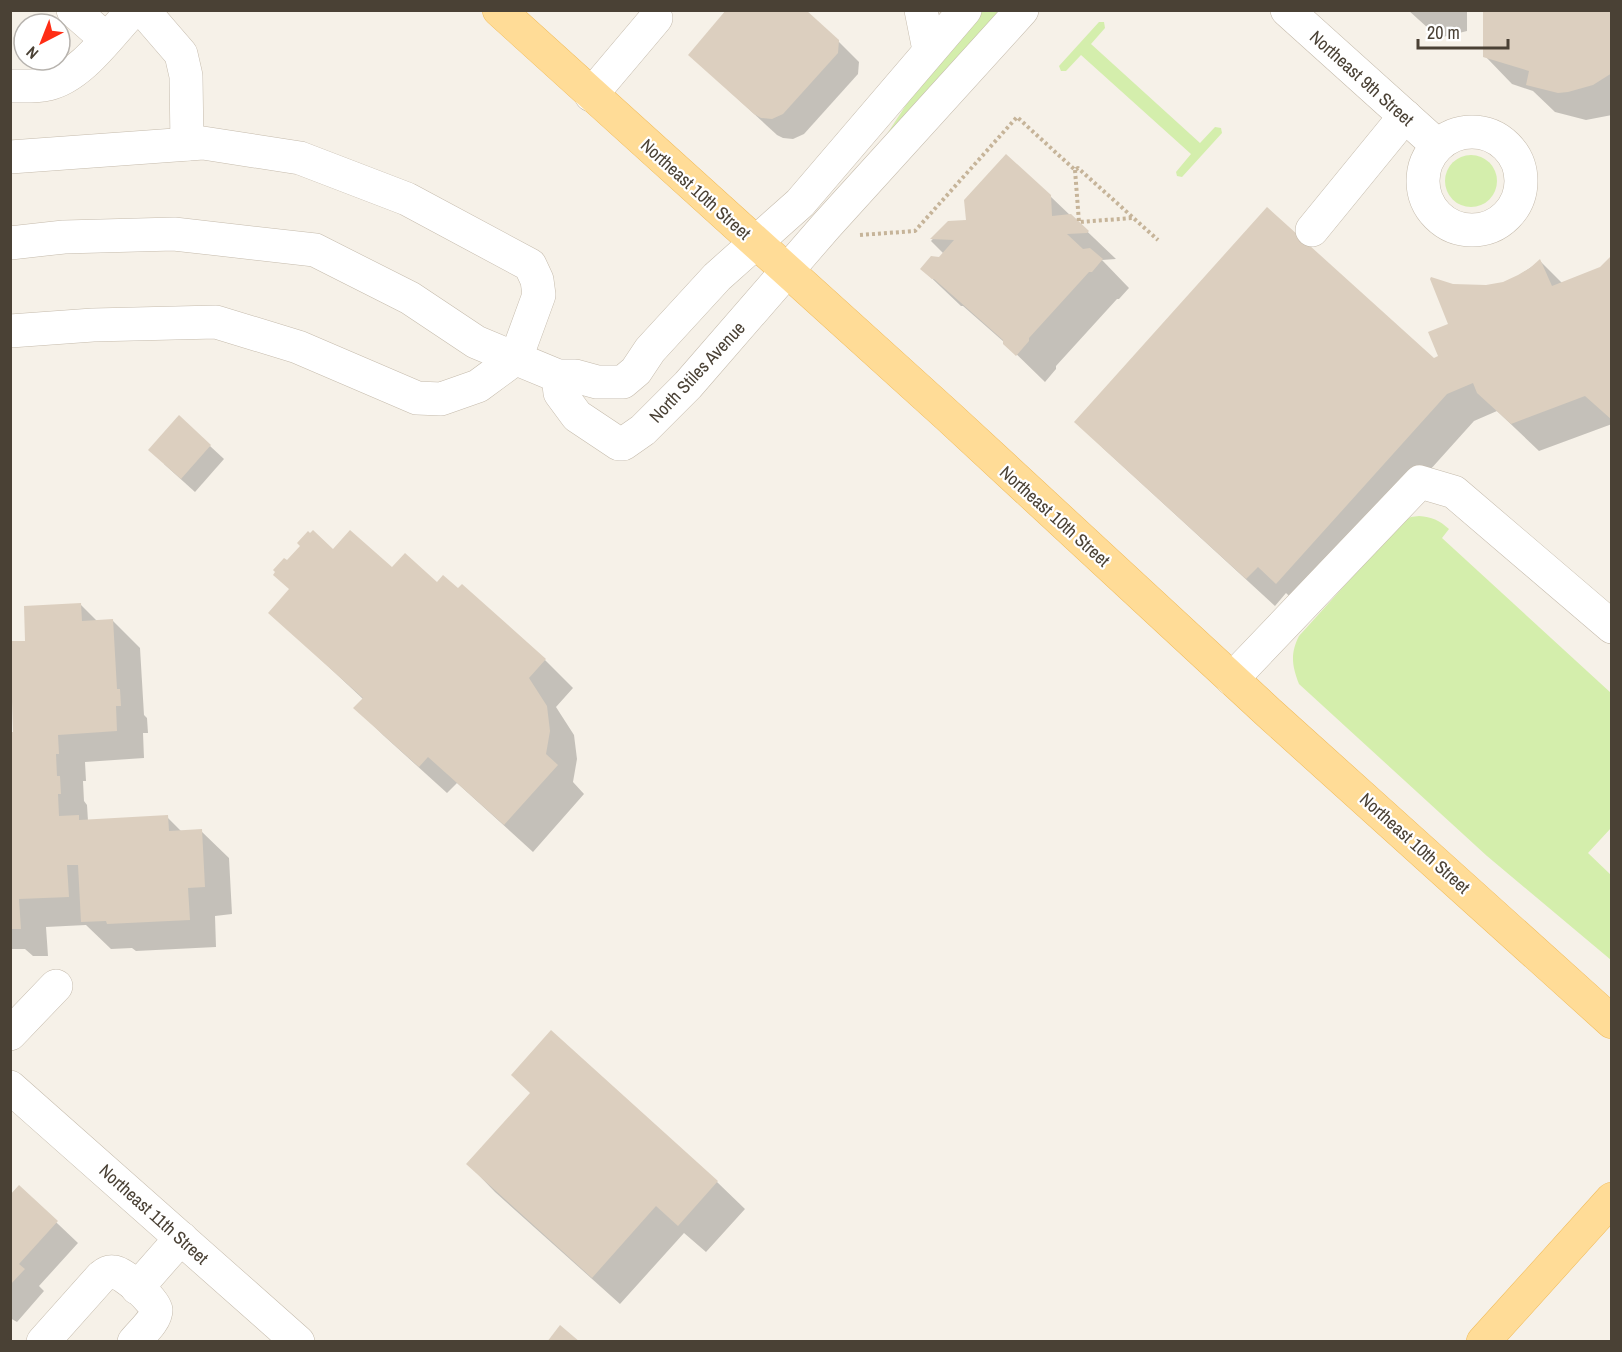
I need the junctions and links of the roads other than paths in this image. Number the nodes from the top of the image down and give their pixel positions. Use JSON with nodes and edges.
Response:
{"nodes":[{"id":1,"x":73,"y":10,"type":"edge"},
{"id":2,"x":133,"y":10,"type":"edge"},
{"id":3,"x":143,"y":10,"type":"edge"},
{"id":4,"x":921,"y":10,"type":"edge"},
{"id":5,"x":964,"y":10,"type":"edge"},
{"id":6,"x":1022,"y":10,"type":"edge"},
{"id":7,"x":1287,"y":10,"type":"edge"},
{"id":8,"x":500,"y":11,"type":"edge"},
{"id":9,"x":656,"y":18,"type":"dead end"},
{"id":10,"x":106,"y":39,"type":"junction"},
{"id":11,"x":929,"y":50,"type":"junction"},
{"id":12,"x":10,"y":86,"type":"edge"},
{"id":13,"x":591,"y":95,"type":"junction"},
{"id":14,"x":1405,"y":116,"type":"junction"},
{"id":15,"x":188,"y":144,"type":"junction"},
{"id":16,"x":1437,"y":145,"type":"dead end"},
{"id":17,"x":10,"y":157,"type":"edge"},
{"id":18,"x":1312,"y":230,"type":"dead end"},
{"id":19,"x":10,"y":243,"type":"edge"},
{"id":20,"x":755,"y":243,"type":"junction"},
{"id":21,"x":787,"y":272,"type":"junction"},
{"id":22,"x":10,"y":331,"type":"edge"},
{"id":23,"x":516,"y":358,"type":"junction"},
{"id":24,"x":558,"y":376,"type":"junction"},
{"id":25,"x":1611,"y":627,"type":"edge"},
{"id":26,"x":1232,"y":679,"type":"junction"},
{"id":27,"x":56,"y":986,"type":"dead end"},
{"id":28,"x":1611,"y":1022,"type":"edge"},
{"id":29,"x":10,"y":1034,"type":"edge"},
{"id":30,"x":14,"y":1098,"type":"edge"},
{"id":31,"x":1611,"y":1199,"type":"edge"},
{"id":32,"x":181,"y":1238,"type":"junction"},
{"id":33,"x":137,"y":1288,"type":"junction"},
{"id":34,"x":43,"y":1341,"type":"edge"},
{"id":35,"x":134,"y":1341,"type":"edge"},
{"id":36,"x":298,"y":1341,"type":"edge"},
{"id":37,"x":1483,"y":1341,"type":"edge"}],
"edges":[{"from":1,"to":10,"type":"street"},
{"from":2,"to":10,"type":"street"},
{"from":3,"to":15,"type":"street"},
{"from":4,"to":11,"type":"street"},
{"from":5,"to":11,"type":"street"},
{"from":6,"to":21,"type":"street","name":"North Stiles Avenue"},
{"from":7,"to":14,"type":"street","name":"Northeast 9th Street"},
{"from":8,"to":13,"type":"main road","name":"Northeast 10th Street"},
{"from":9,"to":13,"type":"street"},
{"from":10,"to":12,"type":"street"},
{"from":11,"to":20,"type":"street"},
{"from":13,"to":20,"type":"main road","name":"Northeast 10th Street"},
{"from":14,"to":16,"type":"street","name":"Northeast 9th Street"},
{"from":14,"to":18,"type":"street"},
{"from":15,"to":17,"type":"street"},
{"from":15,"to":23,"type":"street"},
{"from":19,"to":23,"type":"street"},
{"from":20,"to":21,"type":"main road","name":"Northeast 10th Street"},
{"from":20,"to":24,"type":"street"},
{"from":21,"to":24,"type":"street","name":"North Stiles Avenue"},
{"from":21,"to":26,"type":"main road","name":"Northeast 10th Street"},
{"from":22,"to":23,"type":"street"},
{"from":23,"to":24,"type":"street"},
{"from":25,"to":26,"type":"street"},
{"from":26,"to":28,"type":"main road","name":"Northeast 10th Street"},
{"from":27,"to":29,"type":"street"},
{"from":30,"to":32,"type":"street","name":"Northeast 11th Street"},
{"from":31,"to":37,"type":"main road"},
{"from":32,"to":33,"type":"street"},
{"from":32,"to":36,"type":"street","name":"Northeast 11th Street"},
{"from":33,"to":34,"type":"street"},
{"from":33,"to":35,"type":"street"}]}
